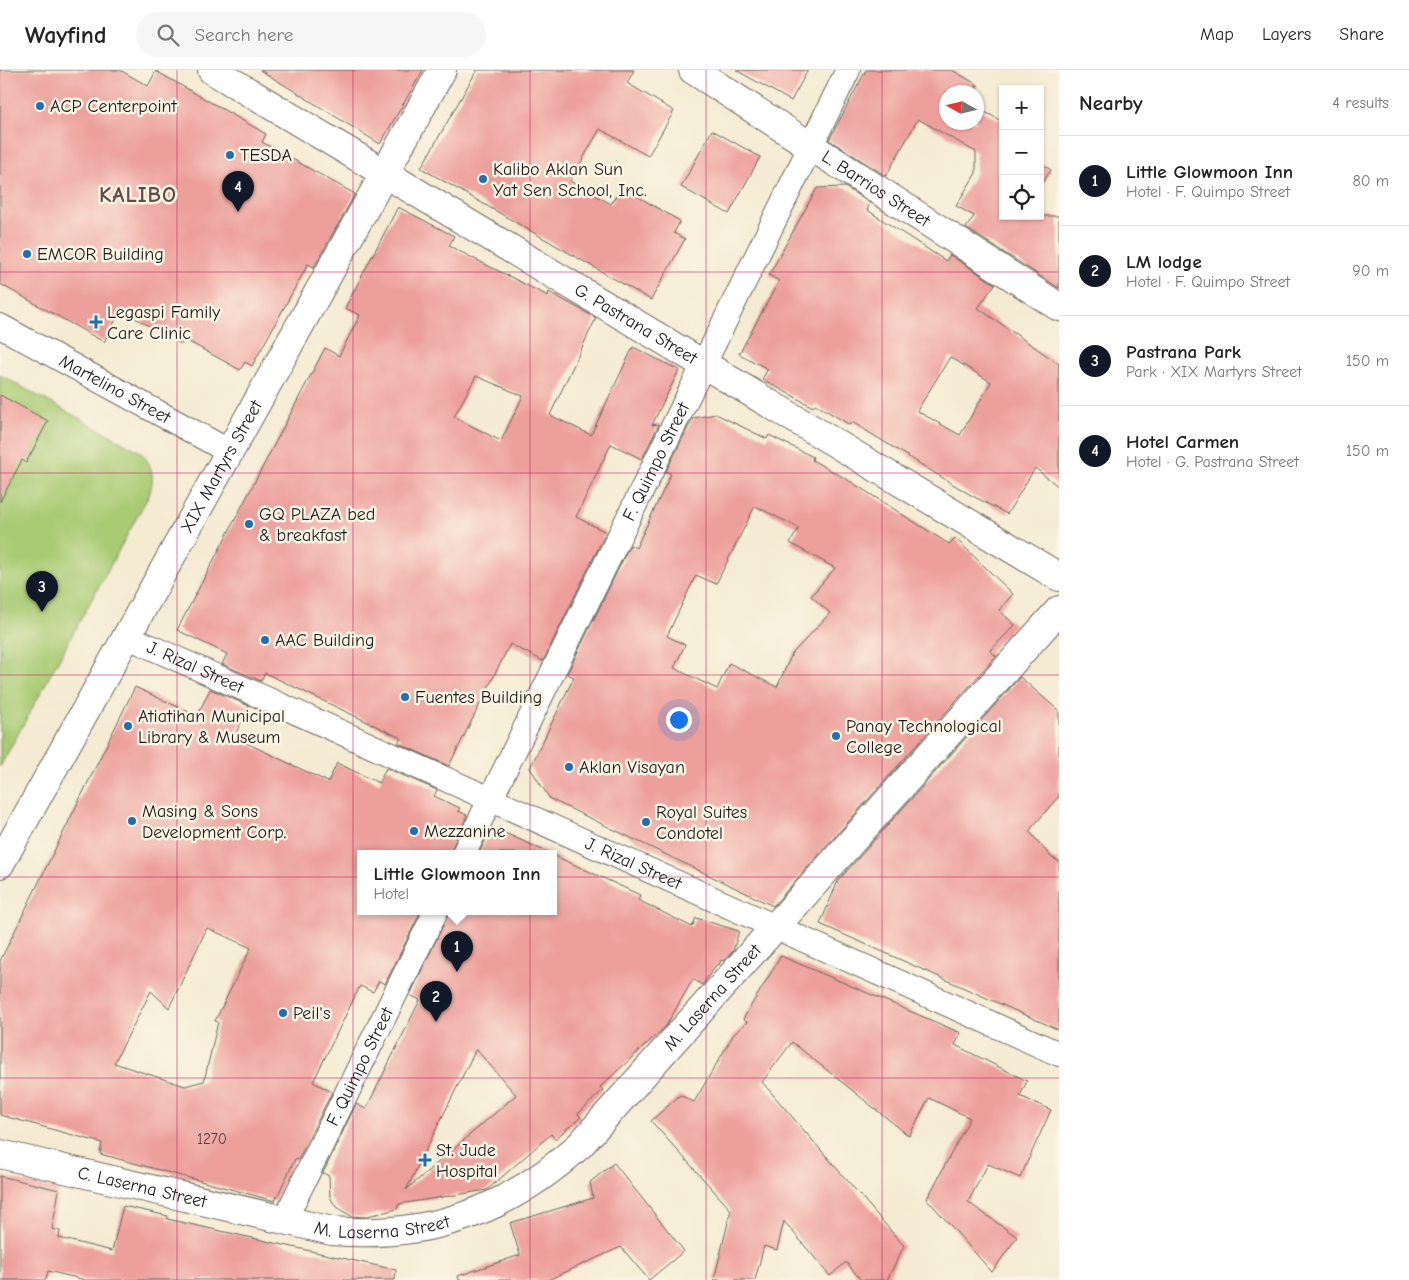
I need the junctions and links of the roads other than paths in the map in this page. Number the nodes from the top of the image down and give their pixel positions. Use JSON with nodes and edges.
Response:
{"nodes":[{"id":1,"x":212,"y":70,"type":"edge"},
{"id":2,"x":442,"y":70,"type":"edge"},
{"id":3,"x":693,"y":70,"type":"edge"},
{"id":4,"x":848,"y":70,"type":"edge"},
{"id":5,"x":810,"y":146,"type":"junction"},
{"id":6,"x":385,"y":174,"type":"junction"},
{"id":7,"x":1059,"y":306,"type":"edge"},
{"id":8,"x":0,"y":326,"type":"edge"},
{"id":9,"x":704,"y":364,"type":"junction"},
{"id":10,"x":230,"y":452,"type":"junction"},
{"id":11,"x":1059,"y":577,"type":"edge"},
{"id":12,"x":1059,"y":610,"type":"edge"},
{"id":13,"x":126,"y":636,"type":"junction"},
{"id":14,"x":491,"y":799,"type":"junction"},
{"id":15,"x":466,"y":850,"type":"edge"},
{"id":16,"x":0,"y":864,"type":"edge"},
{"id":17,"x":434,"y":915,"type":"edge"},
{"id":18,"x":775,"y":927,"type":"junction"},
{"id":19,"x":1059,"y":1054,"type":"edge"},
{"id":20,"x":0,"y":1154,"type":"edge"},
{"id":21,"x":284,"y":1221,"type":"junction"}],
"edges":[{"from":1,"to":6,"type":"street","name":"G. Pastrana Street"},
{"from":2,"to":6,"type":"street","name":"XIX Martyrs Street"},
{"from":3,"to":5,"type":"street","name":"L. Barrios Street"},
{"from":4,"to":5,"type":"street","name":"F. Quimpo Street"},
{"from":5,"to":7,"type":"street","name":"L. Barrios Street"},
{"from":5,"to":9,"type":"street","name":"F. Quimpo Street"},
{"from":6,"to":9,"type":"street","name":"G. Pastrana Street"},
{"from":6,"to":10,"type":"street","name":"XIX Martyrs Street"},
{"from":8,"to":10,"type":"street","name":"Martelino Street"},
{"from":9,"to":11,"type":"street","name":"G. Pastrana Street"},
{"from":9,"to":14,"type":"street","name":"F. Quimpo Street"},
{"from":10,"to":13,"type":"street","name":"XIX Martyrs Street"},
{"from":12,"to":18,"type":"street","name":"M. Laserna Street"},
{"from":13,"to":14,"type":"street","name":"J. Rizal Street"},
{"from":13,"to":16,"type":"street","name":"XIX Martyrs Street"},
{"from":14,"to":15,"type":"street","name":"F. Quimpo Street"},
{"from":14,"to":18,"type":"street","name":"J. Rizal Street"},
{"from":17,"to":21,"type":"street","name":"F. Quimpo Street"},
{"from":18,"to":19,"type":"street","name":"J. Rizal Street"},
{"from":18,"to":21,"type":"street","name":"M. Laserna Street"},
{"from":20,"to":21,"type":"street","name":"C. Laserna Street"}]}
